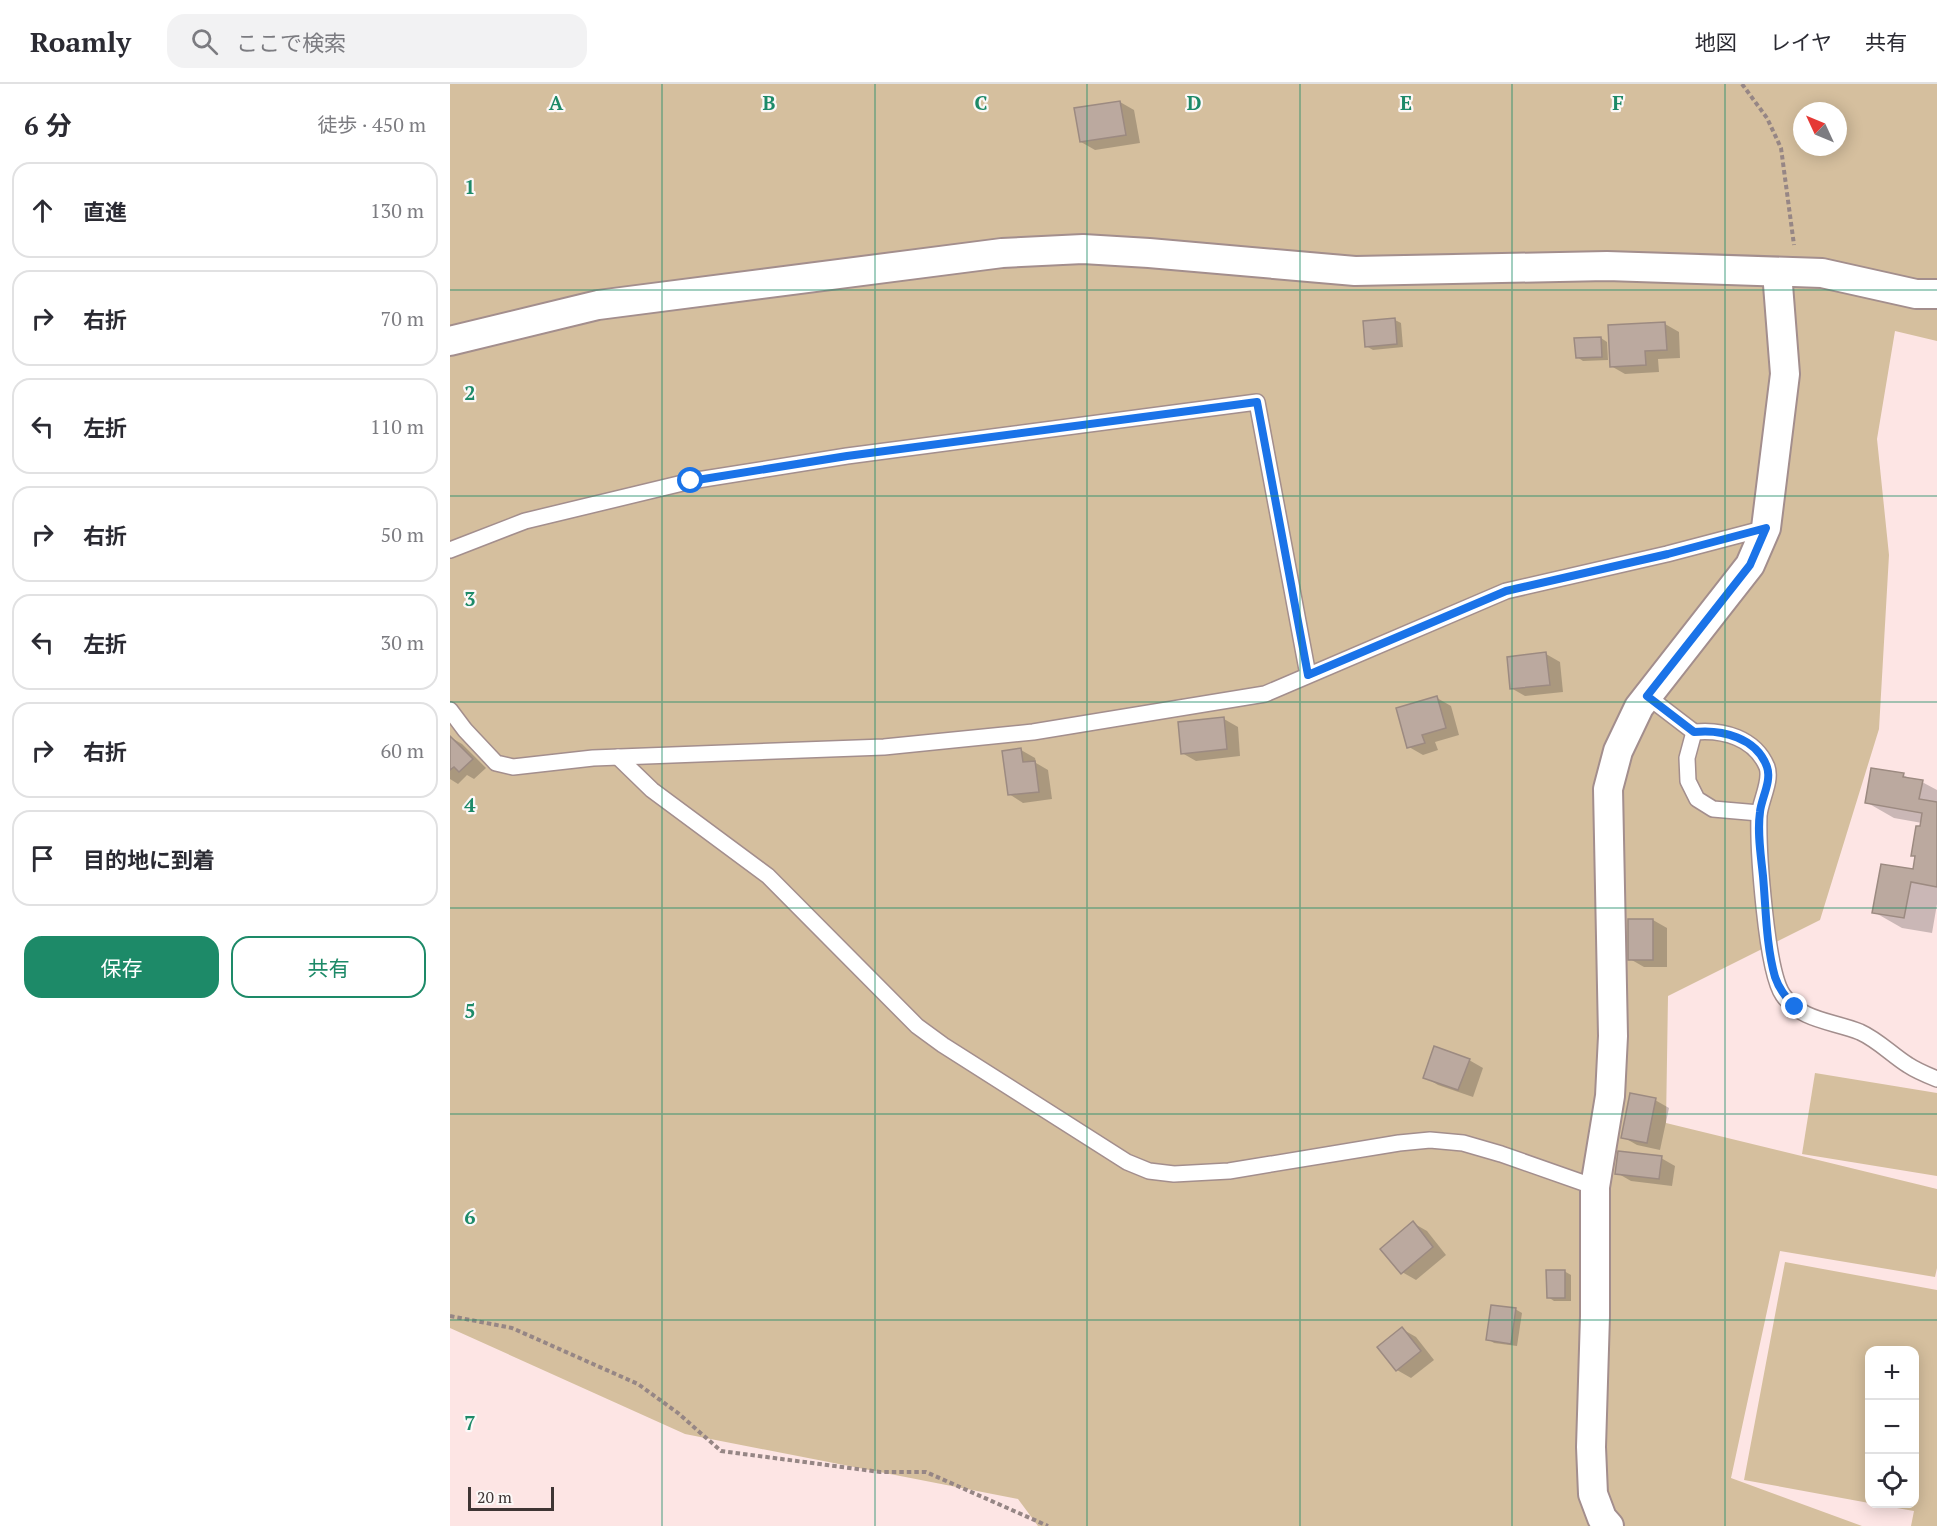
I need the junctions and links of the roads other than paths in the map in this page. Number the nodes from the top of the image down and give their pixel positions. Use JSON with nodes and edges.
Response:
{"nodes":[{"id":1,"x":1788,"y":272,"type":"junction"},
{"id":2,"x":1937,"y":294,"type":"edge"},
{"id":3,"x":450,"y":340,"type":"edge"},
{"id":4,"x":1766,"y":528,"type":"junction"},
{"id":5,"x":450,"y":550,"type":"edge"},
{"id":6,"x":1308,"y":675,"type":"junction"},
{"id":7,"x":1647,"y":696,"type":"junction"},
{"id":8,"x":450,"y":710,"type":"edge"},
{"id":9,"x":1694,"y":732,"type":"junction"},
{"id":10,"x":618,"y":757,"type":"junction"},
{"id":11,"x":1759,"y":813,"type":"junction"},
{"id":12,"x":1937,"y":1079,"type":"edge"},
{"id":13,"x":1595,"y":1187,"type":"junction"},
{"id":14,"x":1609,"y":1526,"type":"edge"}],
"edges":[{"from":1,"to":2,"type":"street"},
{"from":1,"to":3,"type":"street"},
{"from":1,"to":4,"type":"street"},
{"from":4,"to":6,"type":"lane"},
{"from":4,"to":7,"type":"street"},
{"from":5,"to":6,"type":"lane"},
{"from":6,"to":10,"type":"lane"},
{"from":7,"to":9,"type":"lane"},
{"from":7,"to":13,"type":"street"},
{"from":8,"to":10,"type":"lane"},
{"from":9,"to":11,"type":"lane"},
{"from":9,"to":11,"type":"lane"},
{"from":10,"to":13,"type":"lane"},
{"from":11,"to":12,"type":"lane"},
{"from":13,"to":14,"type":"street"}]}
